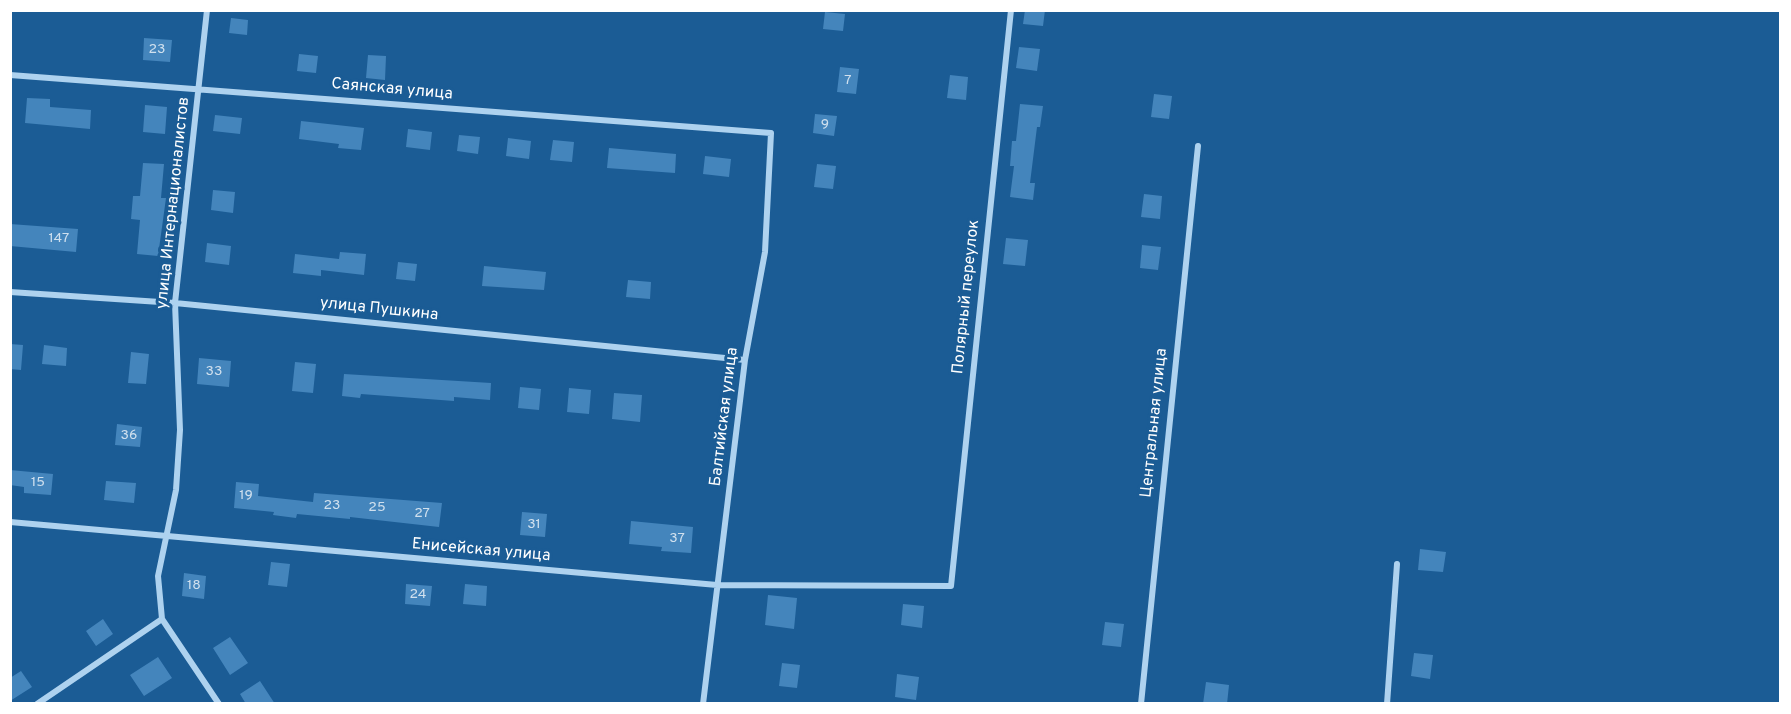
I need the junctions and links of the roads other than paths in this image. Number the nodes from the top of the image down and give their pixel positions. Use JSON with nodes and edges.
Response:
{"nodes":[{"id":1,"x":207,"y":10,"type":"edge"},
{"id":2,"x":1011,"y":10,"type":"edge"},
{"id":3,"x":10,"y":75,"type":"edge"},
{"id":4,"x":200,"y":88,"type":"junction"},
{"id":5,"x":771,"y":133,"type":"joint"},
{"id":6,"x":1198,"y":146,"type":"dead end"},
{"id":7,"x":10,"y":292,"type":"edge"},
{"id":8,"x":175,"y":303,"type":"junction"},
{"id":9,"x":745,"y":360,"type":"junction"},
{"id":10,"x":10,"y":522,"type":"edge"},
{"id":11,"x":168,"y":537,"type":"junction"},
{"id":12,"x":1396,"y":564,"type":"dead end"},
{"id":13,"x":717,"y":585,"type":"junction"},
{"id":14,"x":951,"y":586,"type":"joint"},
{"id":15,"x":162,"y":619,"type":"junction"},
{"id":16,"x":37,"y":704,"type":"edge"},
{"id":17,"x":219,"y":704,"type":"edge"},
{"id":18,"x":704,"y":704,"type":"edge"},
{"id":19,"x":1141,"y":704,"type":"edge"},
{"id":20,"x":1387,"y":704,"type":"edge"}],
"edges":[{"from":1,"to":4,"type":"street","name":"улица Интернационалистов"},
{"from":2,"to":14,"type":"street","name":"Полярный переулок"},
{"from":3,"to":4,"type":"street","name":"Саянская улица"},
{"from":4,"to":5,"type":"street","name":"Саянская улица"},
{"from":4,"to":8,"type":"street","name":"улица Интернационалистов"},
{"from":5,"to":9,"type":"street","name":"Балтийская улица"},
{"from":6,"to":19,"type":"street","name":"Центральная улица"},
{"from":7,"to":8,"type":"street","name":"улица Пушкина"},
{"from":8,"to":9,"type":"street","name":"улица Пушкина"},
{"from":8,"to":11,"type":"street","name":"улица Интернационалистов"},
{"from":9,"to":13,"type":"street","name":"Балтийская улица"},
{"from":10,"to":11,"type":"street","name":"Енисейская улица"},
{"from":11,"to":13,"type":"street","name":"Енисейская улица"},
{"from":11,"to":15,"type":"street","name":"улица Интернационалистов"},
{"from":12,"to":20,"type":"street"},
{"from":13,"to":14,"type":"street","name":"Енисейская улица"},
{"from":13,"to":18,"type":"street","name":"Балтийская улица"},
{"from":15,"to":16,"type":"street"},
{"from":15,"to":17,"type":"street","name":"улица Интернационалистов"}]}
